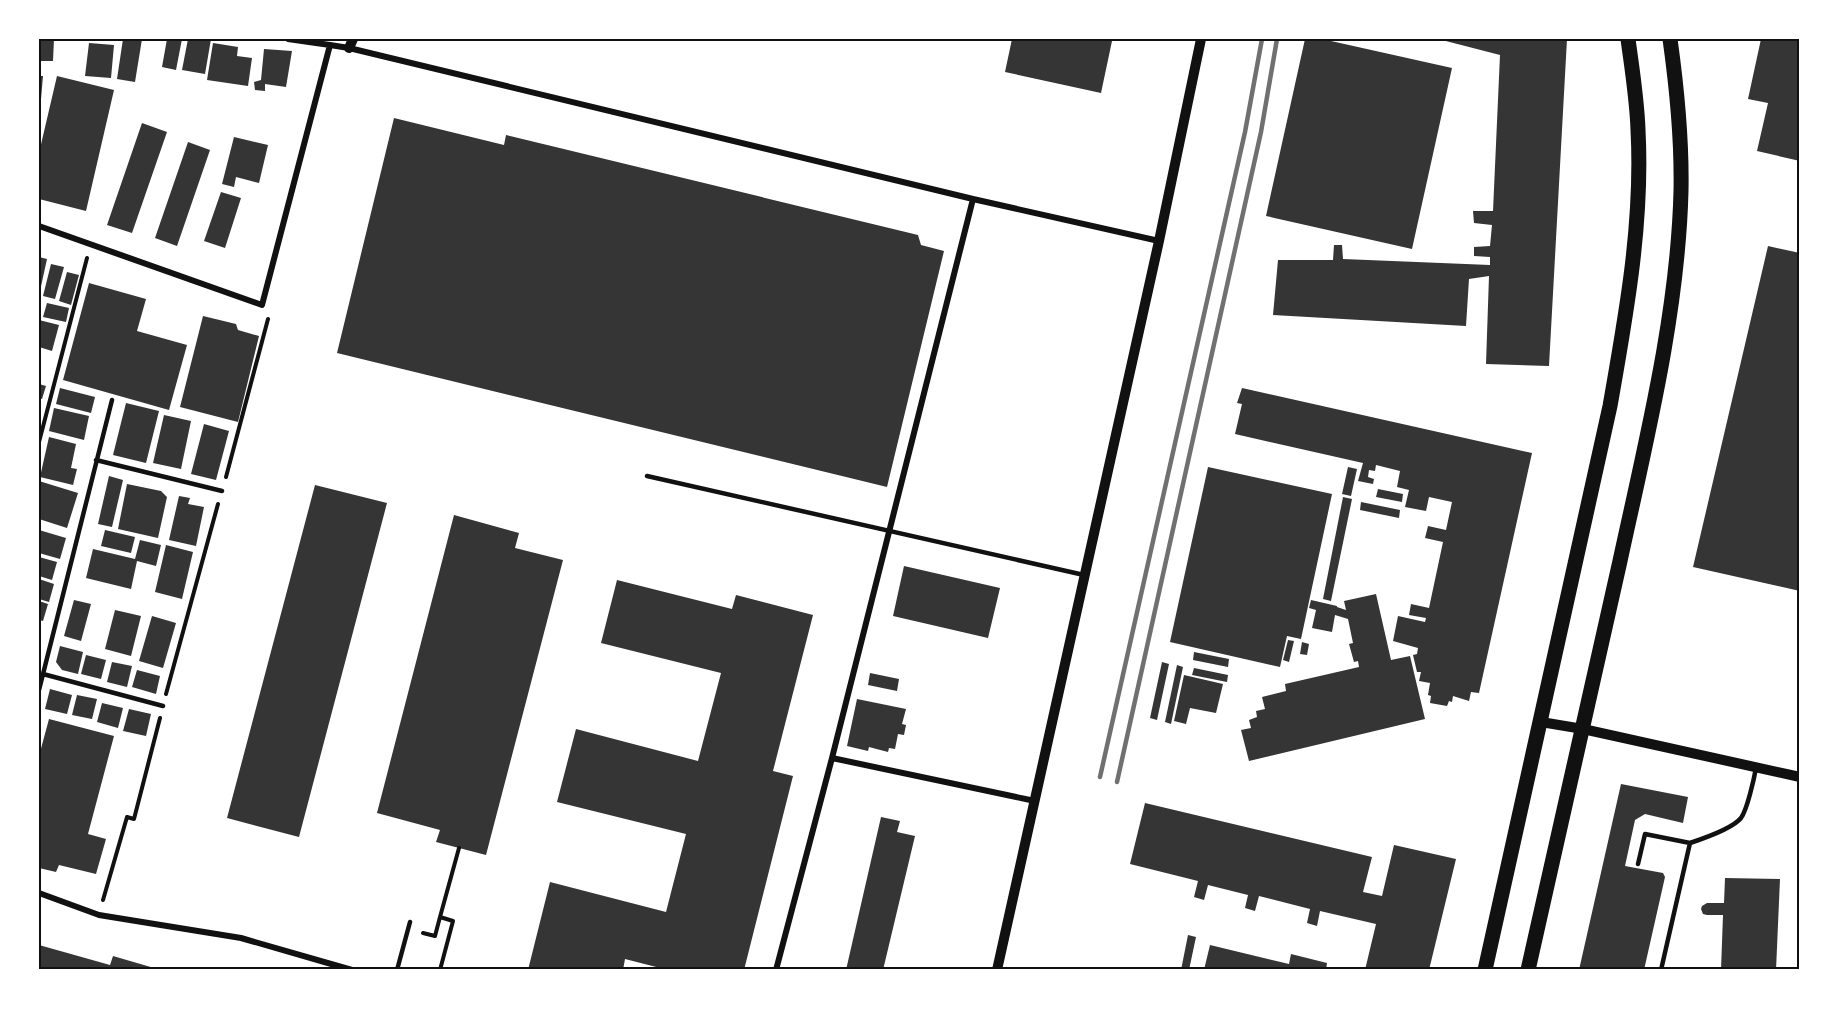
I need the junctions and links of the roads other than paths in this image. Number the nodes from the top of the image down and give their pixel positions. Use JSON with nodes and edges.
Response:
{"nodes":[{"id":1,"x":288,"y":39,"type":"edge"},
{"id":2,"x":1201,"y":39,"type":"edge"},
{"id":3,"x":1628,"y":39,"type":"edge"},
{"id":4,"x":1670,"y":39,"type":"edge"},
{"id":5,"x":351,"y":44,"type":"edge"},
{"id":6,"x":330,"y":45,"type":"junction"},
{"id":7,"x":973,"y":199,"type":"junction"},
{"id":8,"x":39,"y":226,"type":"edge"},
{"id":9,"x":1159,"y":241,"type":"junction"},
{"id":10,"x":112,"y":400,"type":"dead end"},
{"id":11,"x":96,"y":460,"type":"junction"},
{"id":12,"x":647,"y":476,"type":"dead end"},
{"id":13,"x":222,"y":491,"type":"road end"},
{"id":14,"x":889,"y":531,"type":"junction"},
{"id":15,"x":1085,"y":575,"type":"junction"},
{"id":16,"x":43,"y":674,"type":"junction"},
{"id":17,"x":39,"y":690,"type":"edge"},
{"id":18,"x":163,"y":706,"type":"road end"},
{"id":19,"x":1541,"y":722,"type":"junction"},
{"id":20,"x":1583,"y":729,"type":"junction"},
{"id":21,"x":832,"y":758,"type":"junction"},
{"id":22,"x":1756,"y":767,"type":"junction"},
{"id":23,"x":1800,"y":777,"type":"edge"},
{"id":24,"x":1035,"y":801,"type":"junction"},
{"id":25,"x":1690,"y":843,"type":"junction"},
{"id":26,"x":1638,"y":864,"type":"dead end"},
{"id":27,"x":39,"y":892,"type":"edge"},
{"id":28,"x":410,"y":921,"type":"dead end"},
{"id":29,"x":352,"y":970,"type":"edge"},
{"id":30,"x":398,"y":970,"type":"edge"},
{"id":31,"x":776,"y":970,"type":"edge"},
{"id":32,"x":997,"y":970,"type":"edge"},
{"id":33,"x":1485,"y":970,"type":"edge"},
{"id":34,"x":1528,"y":970,"type":"edge"},
{"id":35,"x":1661,"y":970,"type":"edge"}],
"edges":[{"from":1,"to":6,"type":"street"},
{"from":2,"to":9,"type":"street"},
{"from":3,"to":19,"type":"main road"},
{"from":4,"to":20,"type":"main road"},
{"from":5,"to":6,"type":"street"},
{"from":5,"to":7,"type":"street"},
{"from":6,"to":8,"type":"street"},
{"from":7,"to":9,"type":"street"},
{"from":7,"to":14,"type":"street"},
{"from":9,"to":15,"type":"street"},
{"from":10,"to":11,"type":"lane"},
{"from":11,"to":13,"type":"lane"},
{"from":11,"to":16,"type":"lane"},
{"from":12,"to":14,"type":"lane"},
{"from":14,"to":15,"type":"lane"},
{"from":14,"to":21,"type":"street"},
{"from":15,"to":24,"type":"street"},
{"from":16,"to":17,"type":"lane"},
{"from":16,"to":18,"type":"lane"},
{"from":19,"to":20,"type":"street"},
{"from":19,"to":33,"type":"main road"},
{"from":20,"to":22,"type":"street"},
{"from":20,"to":34,"type":"main road"},
{"from":21,"to":24,"type":"street"},
{"from":21,"to":31,"type":"street"},
{"from":22,"to":23,"type":"street"},
{"from":22,"to":25,"type":"lane"},
{"from":24,"to":32,"type":"street"},
{"from":25,"to":26,"type":"lane"},
{"from":25,"to":35,"type":"lane"},
{"from":27,"to":29,"type":"street"},
{"from":28,"to":30,"type":"lane"}]}
